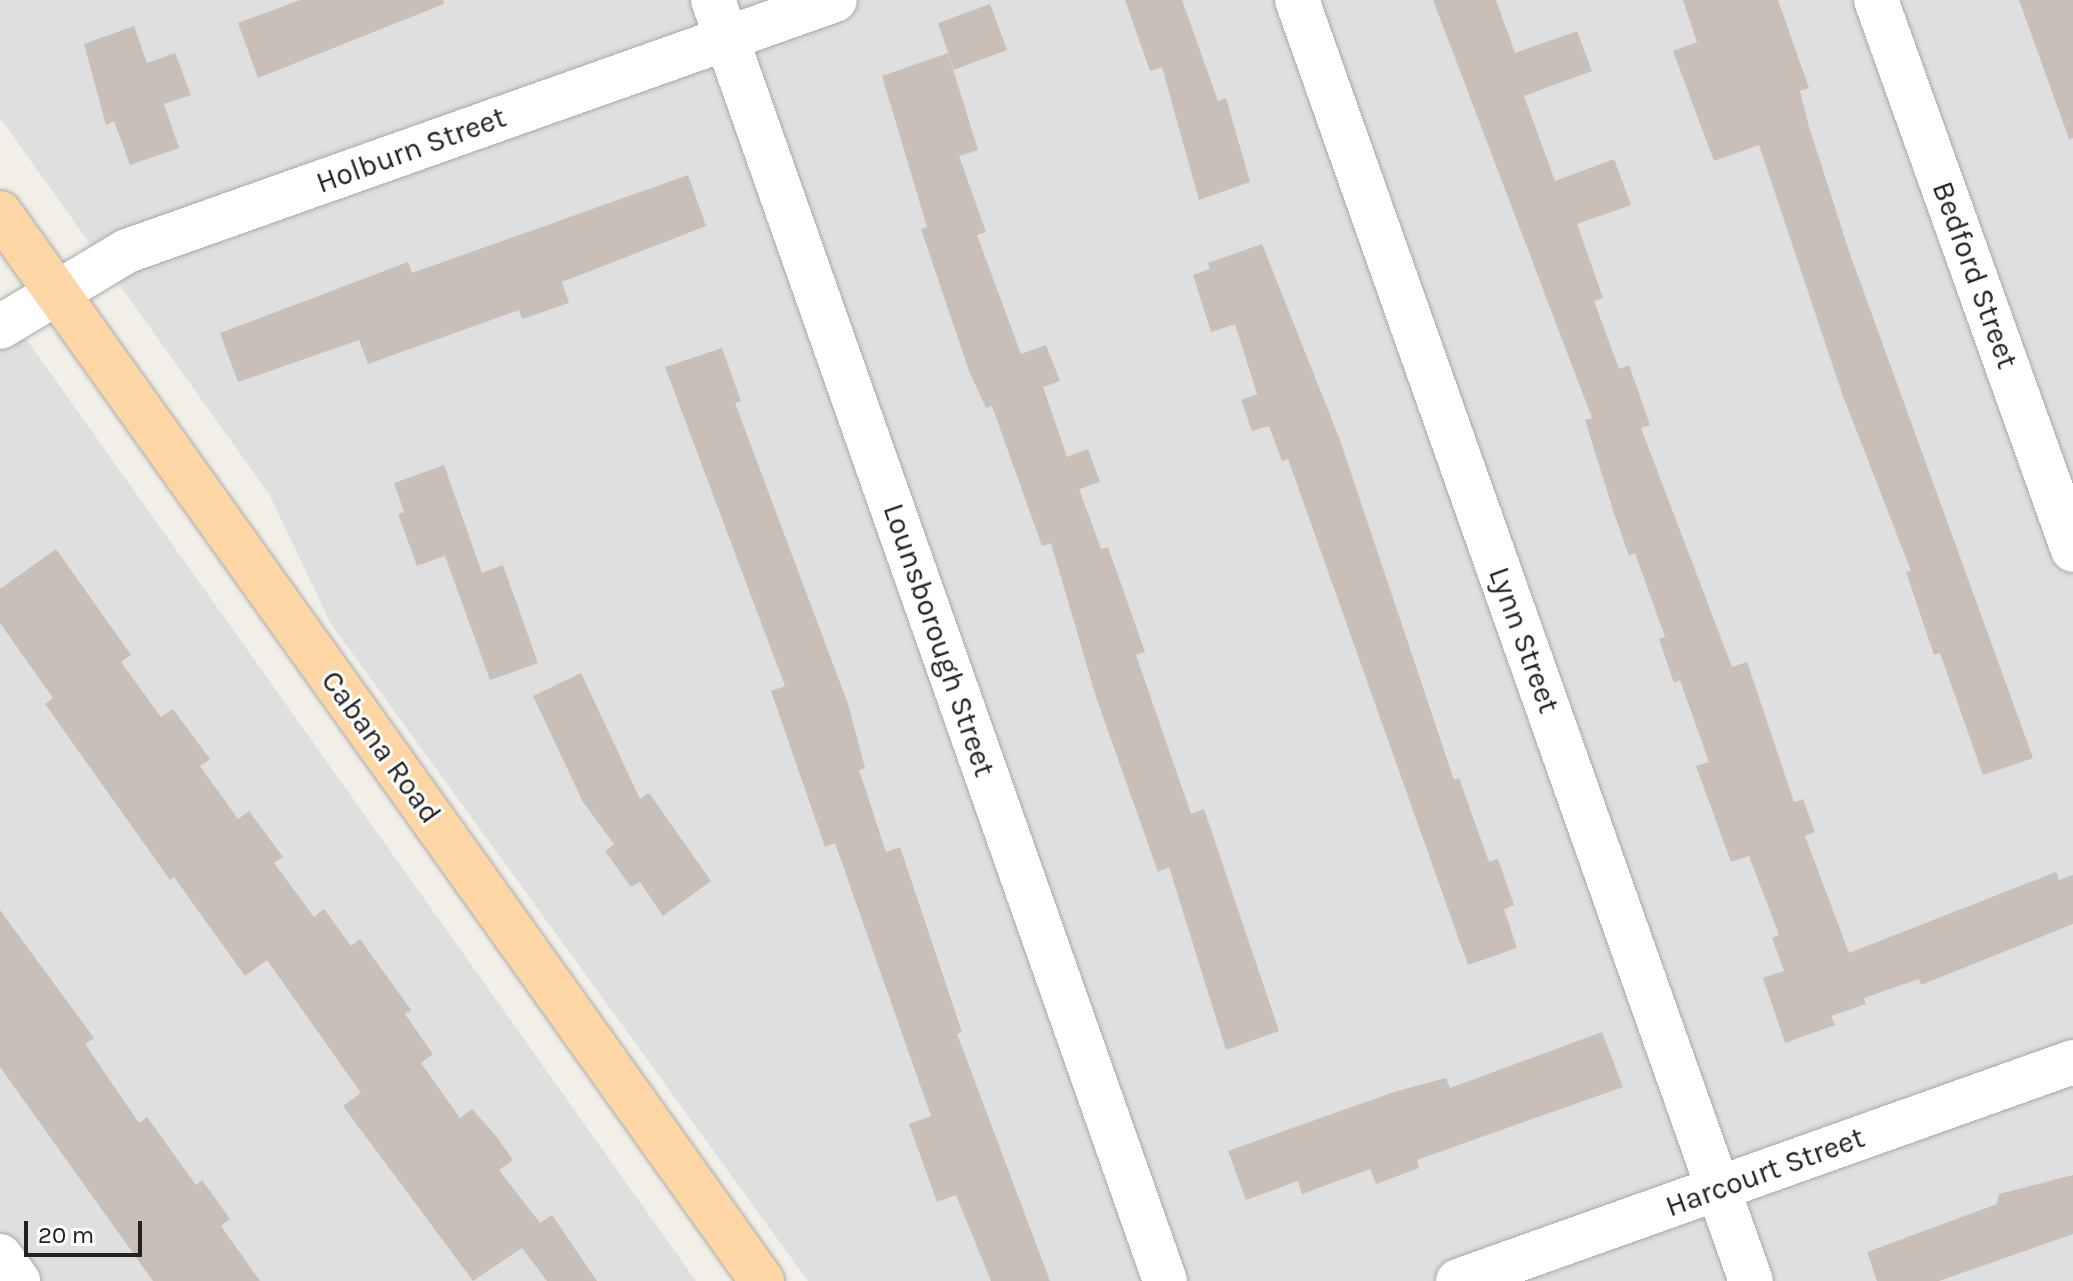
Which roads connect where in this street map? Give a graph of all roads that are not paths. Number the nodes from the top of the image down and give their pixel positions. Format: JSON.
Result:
{"nodes":[{"id":1,"x":835,"y":0,"type":"edge"},
{"id":2,"x":1297,"y":0,"type":"edge"},
{"id":3,"x":1876,"y":0,"type":"edge"},
{"id":4,"x":720,"y":19,"type":"edge"},
{"id":5,"x":0,"y":213,"type":"edge"},
{"id":6,"x":54,"y":289,"type":"junction"},
{"id":7,"x":0,"y":327,"type":"edge"},
{"id":8,"x":2073,"y":550,"type":"edge"},
{"id":9,"x":2073,"y":1062,"type":"edge"},
{"id":10,"x":1718,"y":1188,"type":"junction"},
{"id":11,"x":0,"y":1256,"type":"edge"},
{"id":12,"x":18,"y":1281,"type":"edge"},
{"id":13,"x":762,"y":1281,"type":"edge"},
{"id":14,"x":1165,"y":1281,"type":"edge"},
{"id":15,"x":1458,"y":1281,"type":"edge"},
{"id":16,"x":1751,"y":1281,"type":"edge"}],
"edges":[{"from":1,"to":4,"type":"street","name":"Holburn Street"},
{"from":2,"to":10,"type":"street","name":"Lynn Street"},
{"from":3,"to":8,"type":"street","name":"Bedford Street"},
{"from":4,"to":6,"type":"street","name":"Holburn Street"},
{"from":4,"to":14,"type":"street","name":"Lounsborough Street"},
{"from":5,"to":6,"type":"main road","name":"Cabana Road"},
{"from":6,"to":7,"type":"street","name":"Holburn Street"},
{"from":6,"to":13,"type":"main road","name":"Cabana Road"},
{"from":9,"to":10,"type":"street","name":"Harcourt Street"},
{"from":10,"to":15,"type":"street","name":"Harcourt Street"},
{"from":10,"to":16,"type":"street","name":"Lynn Street"},
{"from":11,"to":12,"type":"street"}]}
